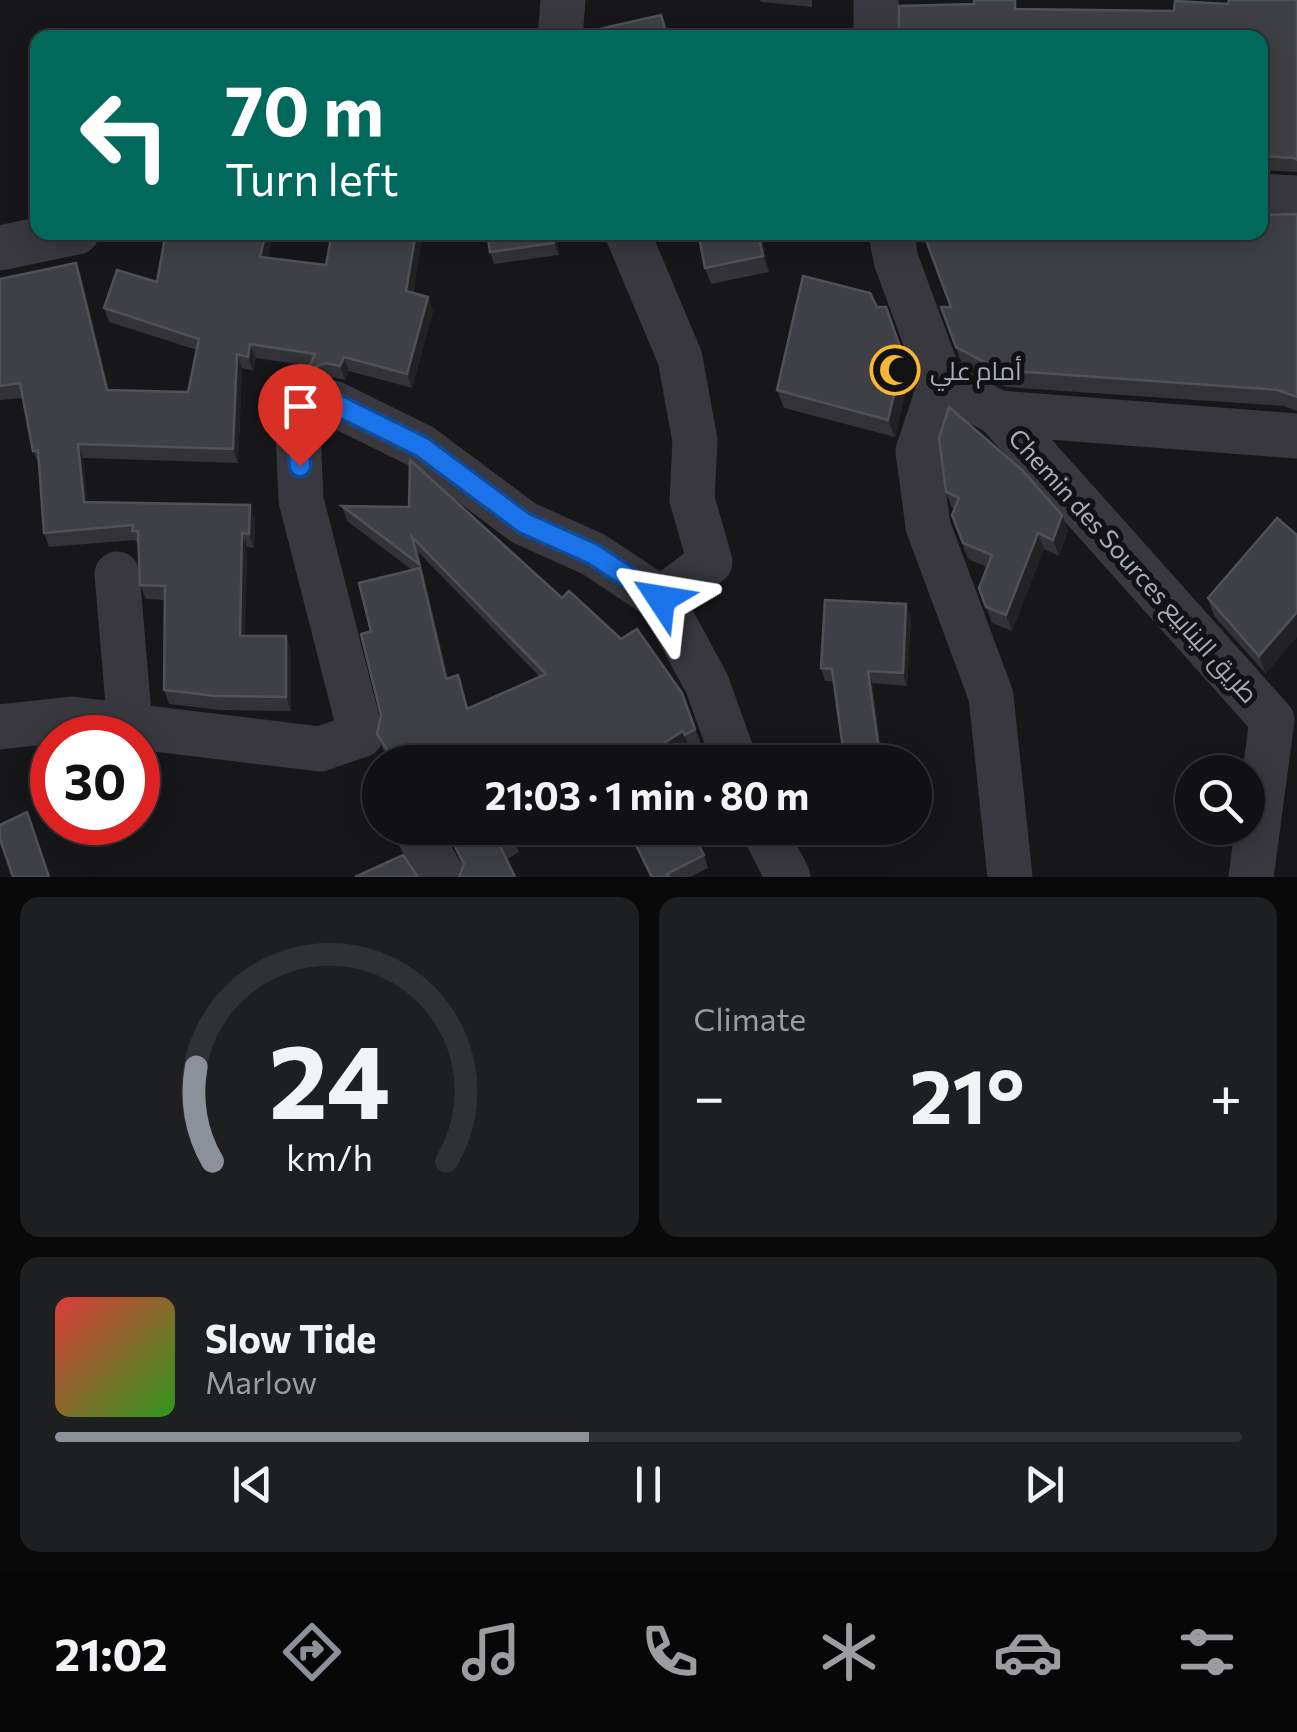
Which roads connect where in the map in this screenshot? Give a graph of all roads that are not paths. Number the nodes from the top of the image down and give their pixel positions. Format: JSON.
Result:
{"nodes":[{"id":1,"x":564,"y":0,"type":"edge"},
{"id":2,"x":876,"y":0,"type":"edge"},
{"id":3,"x":561,"y":30,"type":"edge"},
{"id":4,"x":876,"y":30,"type":"edge"},
{"id":5,"x":1268,"y":196,"type":"edge"},
{"id":6,"x":1297,"y":198,"type":"edge"},
{"id":7,"x":38,"y":240,"type":"edge"},
{"id":8,"x":629,"y":240,"type":"edge"},
{"id":9,"x":892,"y":240,"type":"edge"},
{"id":10,"x":0,"y":248,"type":"edge"},
{"id":11,"x":942,"y":382,"type":"junction"},
{"id":12,"x":998,"y":414,"type":"junction"},
{"id":13,"x":1297,"y":436,"type":"edge"},
{"id":14,"x":117,"y":574,"type":"dead end"},
{"id":15,"x":661,"y":599,"type":"junction"},
{"id":16,"x":129,"y":715,"type":"edge"},
{"id":17,"x":30,"y":724,"type":"edge"},
{"id":18,"x":0,"y":727,"type":"edge"},
{"id":19,"x":160,"y":730,"type":"edge"},
{"id":20,"x":369,"y":745,"type":"edge"},
{"id":21,"x":729,"y":745,"type":"edge"},
{"id":22,"x":362,"y":751,"type":"edge"},
{"id":23,"x":425,"y":845,"type":"edge"},
{"id":24,"x":772,"y":845,"type":"edge"},
{"id":25,"x":443,"y":877,"type":"edge"},
{"id":26,"x":788,"y":877,"type":"edge"},
{"id":27,"x":1010,"y":877,"type":"edge"},
{"id":28,"x":1251,"y":877,"type":"edge"}],
"edges":[{"from":1,"to":3,"type":"street"},
{"from":2,"to":4,"type":"street"},
{"from":5,"to":6,"type":"street"},
{"from":7,"to":10,"type":"street"},
{"from":8,"to":15,"type":"street"},
{"from":9,"to":11,"type":"street"},
{"from":11,"to":12,"type":"street","name":"Chemin des Sources طريق الينابيع"},
{"from":11,"to":27,"type":"street"},
{"from":12,"to":13,"type":"street"},
{"from":12,"to":28,"type":"street","name":"Chemin des Sources طريق الينابيع"},
{"from":14,"to":16,"type":"street"},
{"from":15,"to":20,"type":"street"},
{"from":15,"to":21,"type":"street"},
{"from":17,"to":18,"type":"street"},
{"from":19,"to":22,"type":"street"},
{"from":23,"to":25,"type":"street"},
{"from":24,"to":26,"type":"street"}]}
